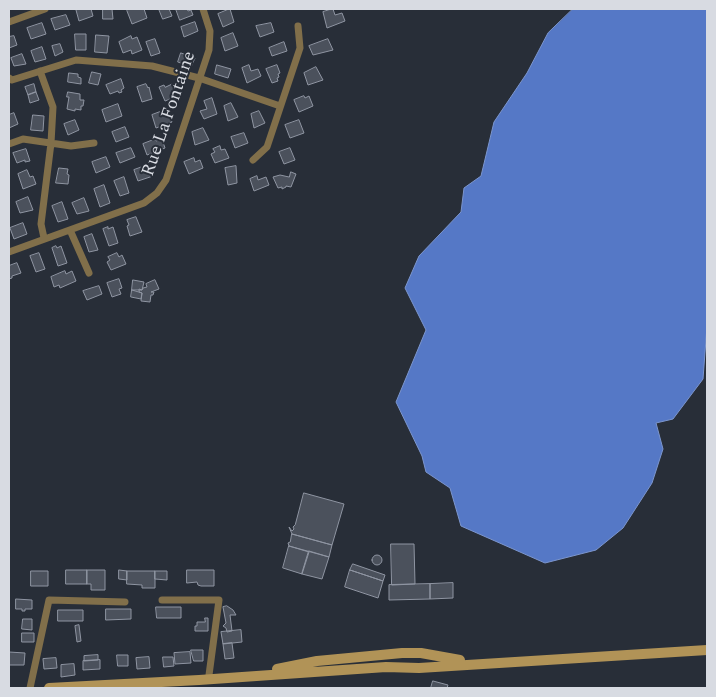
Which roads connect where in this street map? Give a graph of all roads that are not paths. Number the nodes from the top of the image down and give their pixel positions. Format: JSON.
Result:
{"nodes":[{"id":1,"x":46,"y":9,"type":"edge"},
{"id":2,"x":203,"y":9,"type":"edge"},
{"id":3,"x":9,"y":22,"type":"edge"},
{"id":4,"x":298,"y":26,"type":"dead end"},
{"id":5,"x":40,"y":72,"type":"junction"},
{"id":6,"x":9,"y":78,"type":"edge"},
{"id":7,"x":200,"y":78,"type":"junction"},
{"id":8,"x":280,"y":106,"type":"junction"},
{"id":9,"x":51,"y":143,"type":"junction"},
{"id":10,"x":94,"y":143,"type":"dead end"},
{"id":11,"x":9,"y":144,"type":"edge"},
{"id":12,"x":254,"y":160,"type":"dead end"},
{"id":13,"x":70,"y":230,"type":"junction"},
{"id":14,"x":44,"y":238,"type":"junction"},
{"id":15,"x":9,"y":252,"type":"edge"},
{"id":16,"x":89,"y":273,"type":"dead end"},
{"id":17,"x":162,"y":600,"type":"dead end"},
{"id":18,"x":125,"y":602,"type":"dead end"},
{"id":19,"x":707,"y":650,"type":"edge"},
{"id":20,"x":379,"y":655,"type":"junction"},
{"id":21,"x":356,"y":657,"type":"junction"},
{"id":22,"x":481,"y":663,"type":"junction"},
{"id":23,"x":380,"y":667,"type":"junction"},
{"id":24,"x":308,"y":668,"type":"junction"},
{"id":25,"x":358,"y":669,"type":"junction"},
{"id":26,"x":211,"y":679,"type":"junction"},
{"id":27,"x":130,"y":686,"type":"edge"},
{"id":28,"x":30,"y":688,"type":"edge"},
{"id":29,"x":49,"y":688,"type":"edge"}],
"edges":[{"from":1,"to":3,"type":"street"},
{"from":2,"to":7,"type":"street","name":"Rue La Fontaine"},
{"from":4,"to":8,"type":"street"},
{"from":5,"to":6,"type":"street"},
{"from":5,"to":7,"type":"street"},
{"from":5,"to":9,"type":"street"},
{"from":7,"to":8,"type":"street"},
{"from":7,"to":13,"type":"street","name":"Rue La Fontaine"},
{"from":8,"to":12,"type":"street"},
{"from":9,"to":10,"type":"street"},
{"from":9,"to":11,"type":"street"},
{"from":9,"to":14,"type":"street"},
{"from":13,"to":14,"type":"street","name":"Rue La Fontaine"},
{"from":13,"to":16,"type":"street"},
{"from":14,"to":15,"type":"street","name":"Rue La Fontaine"},
{"from":17,"to":26,"type":"street"},
{"from":18,"to":28,"type":"street"},
{"from":19,"to":22,"type":"main road"},
{"from":20,"to":21,"type":"main road"},
{"from":20,"to":22,"type":"main road"},
{"from":20,"to":23,"type":"main road"},
{"from":21,"to":24,"type":"main road"},
{"from":21,"to":25,"type":"main road"},
{"from":22,"to":23,"type":"main road"},
{"from":23,"to":25,"type":"main road"},
{"from":24,"to":25,"type":"main road"},
{"from":24,"to":26,"type":"main road"},
{"from":26,"to":27,"type":"main road"},
{"from":27,"to":29,"type":"main road"}]}
